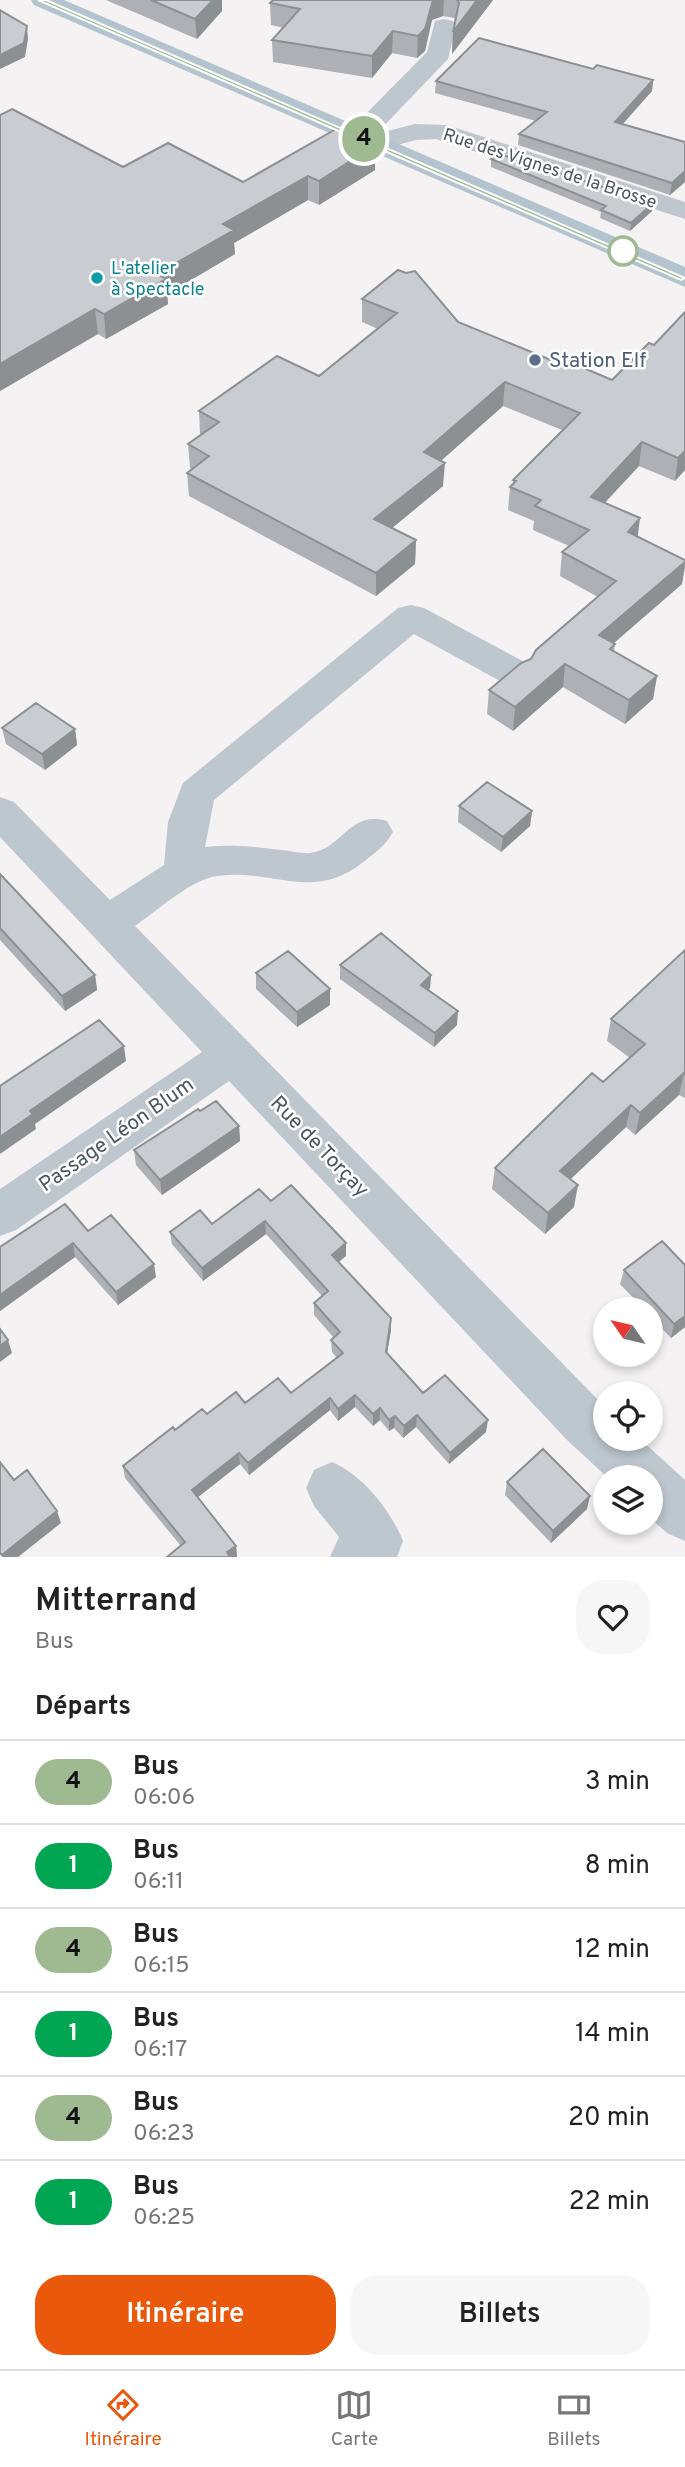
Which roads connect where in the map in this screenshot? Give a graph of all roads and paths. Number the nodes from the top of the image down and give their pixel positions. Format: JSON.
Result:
{"nodes":[{"id":1,"x":43,"y":0,"type":"edge"},
{"id":2,"x":444,"y":26,"type":"dead end"},
{"id":3,"x":367,"y":140,"type":"junction"},
{"id":4,"x":685,"y":211,"type":"edge"},
{"id":5,"x":685,"y":278,"type":"edge"},
{"id":6,"x":513,"y":672,"type":"edge"},
{"id":7,"x":0,"y":812,"type":"edge"},
{"id":8,"x":373,"y":832,"type":"dead end"},
{"id":9,"x":183,"y":873,"type":"junction"},
{"id":10,"x":107,"y":923,"type":"junction"},
{"id":11,"x":233,"y":1054,"type":"junction"},
{"id":12,"x":0,"y":1215,"type":"edge"},
{"id":13,"x":630,"y":1465,"type":"edge"},
{"id":14,"x":332,"y":1488,"type":"dead end"},
{"id":15,"x":663,"y":1495,"type":"edge"},
{"id":16,"x":685,"y":1516,"type":"edge"},
{"id":17,"x":356,"y":1557,"type":"edge"}],
"edges":[{"from":1,"to":3,"type":"main road"},
{"from":2,"to":3,"type":"street"},
{"from":3,"to":4,"type":"street","name":"Rue des Vignes de la Brosse"},
{"from":3,"to":5,"type":"main road"},
{"from":6,"to":9,"type":"street"},
{"from":7,"to":10,"type":"street","name":"Rue de Torçay"},
{"from":8,"to":9,"type":"street"},
{"from":9,"to":10,"type":"street"},
{"from":10,"to":11,"type":"street","name":"Rue de Torçay"},
{"from":11,"to":12,"type":"street","name":"Passage Léon Blum"},
{"from":11,"to":13,"type":"street","name":"Rue de Torçay"},
{"from":14,"to":17,"type":"street"},
{"from":15,"to":16,"type":"street"}]}
